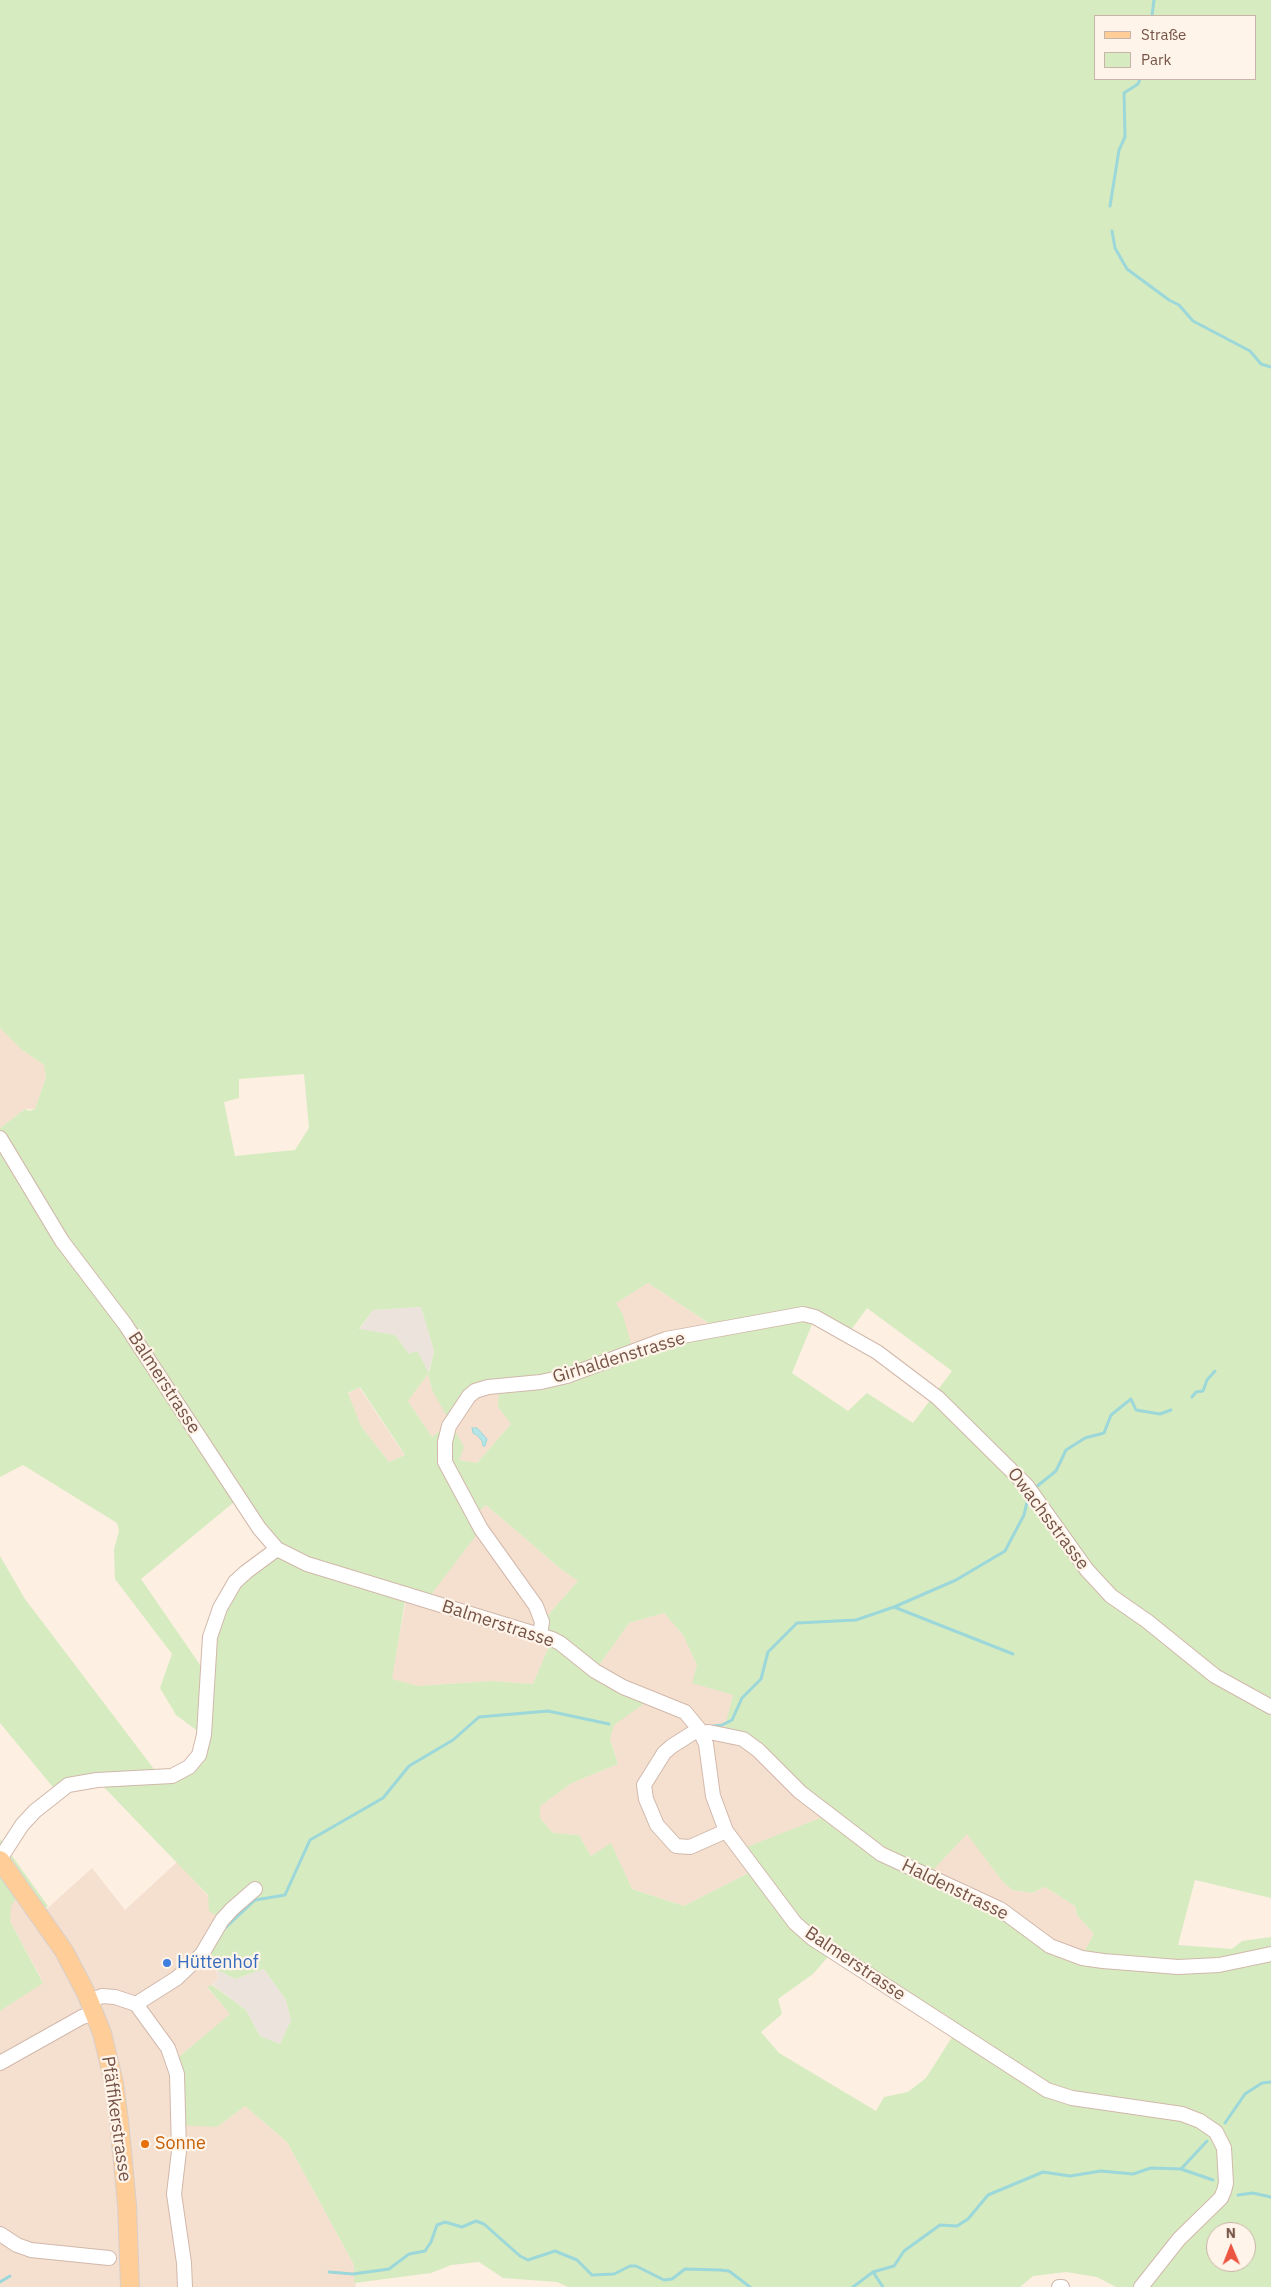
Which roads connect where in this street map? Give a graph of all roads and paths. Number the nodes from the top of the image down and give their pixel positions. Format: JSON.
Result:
{"nodes":[{"id":1,"x":0,"y":1138,"type":"edge"},
{"id":2,"x":804,"y":1314,"type":"joint"},
{"id":3,"x":277,"y":1549,"type":"junction"},
{"id":4,"x":540,"y":1635,"type":"junction"},
{"id":5,"x":1271,"y":1706,"type":"edge"},
{"id":6,"x":700,"y":1731,"type":"junction"},
{"id":7,"x":726,"y":1831,"type":"junction"},
{"id":8,"x":0,"y":1859,"type":"edge"},
{"id":9,"x":255,"y":1889,"type":"dead end"},
{"id":10,"x":1271,"y":1954,"type":"edge"},
{"id":11,"x":136,"y":2004,"type":"junction"},
{"id":12,"x":92,"y":2007,"type":"junction"},
{"id":13,"x":0,"y":2063,"type":"edge"},
{"id":14,"x":0,"y":2234,"type":"edge"},
{"id":15,"x":109,"y":2258,"type":"dead end"},
{"id":16,"x":130,"y":2287,"type":"edge"},
{"id":17,"x":185,"y":2287,"type":"edge"},
{"id":18,"x":1141,"y":2287,"type":"edge"}],
"edges":[{"from":1,"to":3,"type":"street","name":"Balmerstrasse"},
{"from":2,"to":4,"type":"street","name":"Girhaldenstrasse"},
{"from":2,"to":5,"type":"street","name":"Owachsstrasse"},
{"from":3,"to":4,"type":"street","name":"Balmerstrasse"},
{"from":3,"to":8,"type":"street"},
{"from":4,"to":6,"type":"street","name":"Balmerstrasse"},
{"from":6,"to":7,"type":"street","name":"Balmerstrasse"},
{"from":6,"to":7,"type":"street"},
{"from":6,"to":10,"type":"street","name":"Haldenstrasse"},
{"from":7,"to":18,"type":"street","name":"Balmerstrasse"},
{"from":8,"to":12,"type":"main road","name":"Pfäffikerstrasse"},
{"from":9,"to":11,"type":"street"},
{"from":11,"to":12,"type":"street"},
{"from":11,"to":17,"type":"street"},
{"from":12,"to":13,"type":"street"},
{"from":12,"to":16,"type":"main road","name":"Pfäffikerstrasse"},
{"from":14,"to":15,"type":"street"}]}
